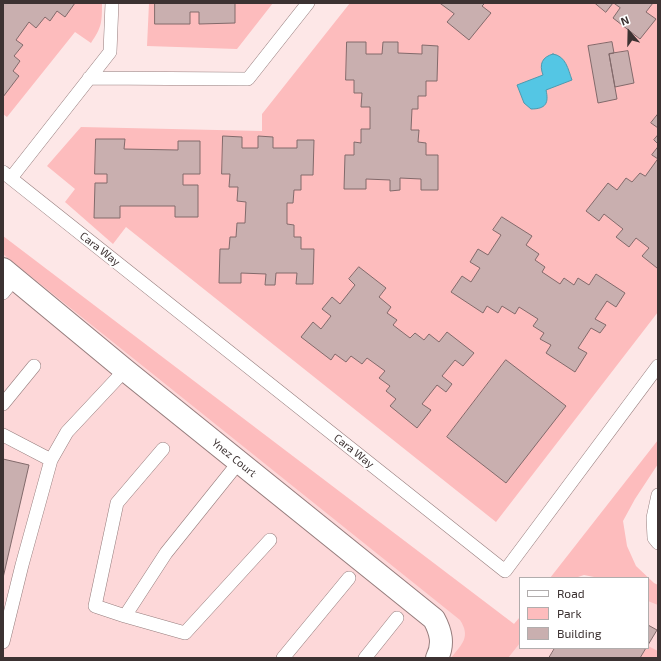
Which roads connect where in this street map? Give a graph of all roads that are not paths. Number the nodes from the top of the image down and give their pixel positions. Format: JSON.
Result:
{"nodes":[{"id":1,"x":112,"y":3,"type":"edge"},
{"id":2,"x":308,"y":3,"type":"edge"},
{"id":3,"x":89,"y":78,"type":"junction"},
{"id":4,"x":7,"y":175,"type":"edge"},
{"id":5,"x":7,"y":280,"type":"edge"},
{"id":6,"x":34,"y":366,"type":"dead end"},
{"id":7,"x":658,"y":366,"type":"edge"},
{"id":8,"x":125,"y":370,"type":"junction"},
{"id":9,"x":3,"y":404,"type":"edge"},
{"id":10,"x":3,"y":435,"type":"edge"},
{"id":11,"x":163,"y":449,"type":"dead end"},
{"id":12,"x":51,"y":460,"type":"junction"},
{"id":13,"x":239,"y":462,"type":"junction"},
{"id":14,"x":658,"y":495,"type":"edge"},
{"id":15,"x":270,"y":540,"type":"dead end"},
{"id":16,"x":656,"y":541,"type":"edge"},
{"id":17,"x":349,"y":578,"type":"dead end"},
{"id":18,"x":125,"y":616,"type":"junction"},
{"id":19,"x":397,"y":618,"type":"dead end"},
{"id":20,"x":3,"y":642,"type":"edge"},
{"id":21,"x":283,"y":658,"type":"edge"},
{"id":22,"x":365,"y":658,"type":"edge"},
{"id":23,"x":437,"y":658,"type":"edge"}],
"edges":[{"from":1,"to":3,"type":"lane"},
{"from":2,"to":3,"type":"lane"},
{"from":3,"to":4,"type":"lane"},
{"from":4,"to":7,"type":"lane","name":"Cara Way"},
{"from":5,"to":8,"type":"street","name":"Ynez Court"},
{"from":6,"to":9,"type":"lane"},
{"from":8,"to":12,"type":"lane"},
{"from":8,"to":13,"type":"street","name":"Ynez Court"},
{"from":10,"to":12,"type":"lane"},
{"from":11,"to":18,"type":"lane"},
{"from":12,"to":20,"type":"lane"},
{"from":13,"to":18,"type":"lane"},
{"from":13,"to":23,"type":"street","name":"Ynez Court"},
{"from":14,"to":16,"type":"lane"},
{"from":15,"to":18,"type":"lane"},
{"from":17,"to":21,"type":"lane"},
{"from":19,"to":22,"type":"lane"}]}
